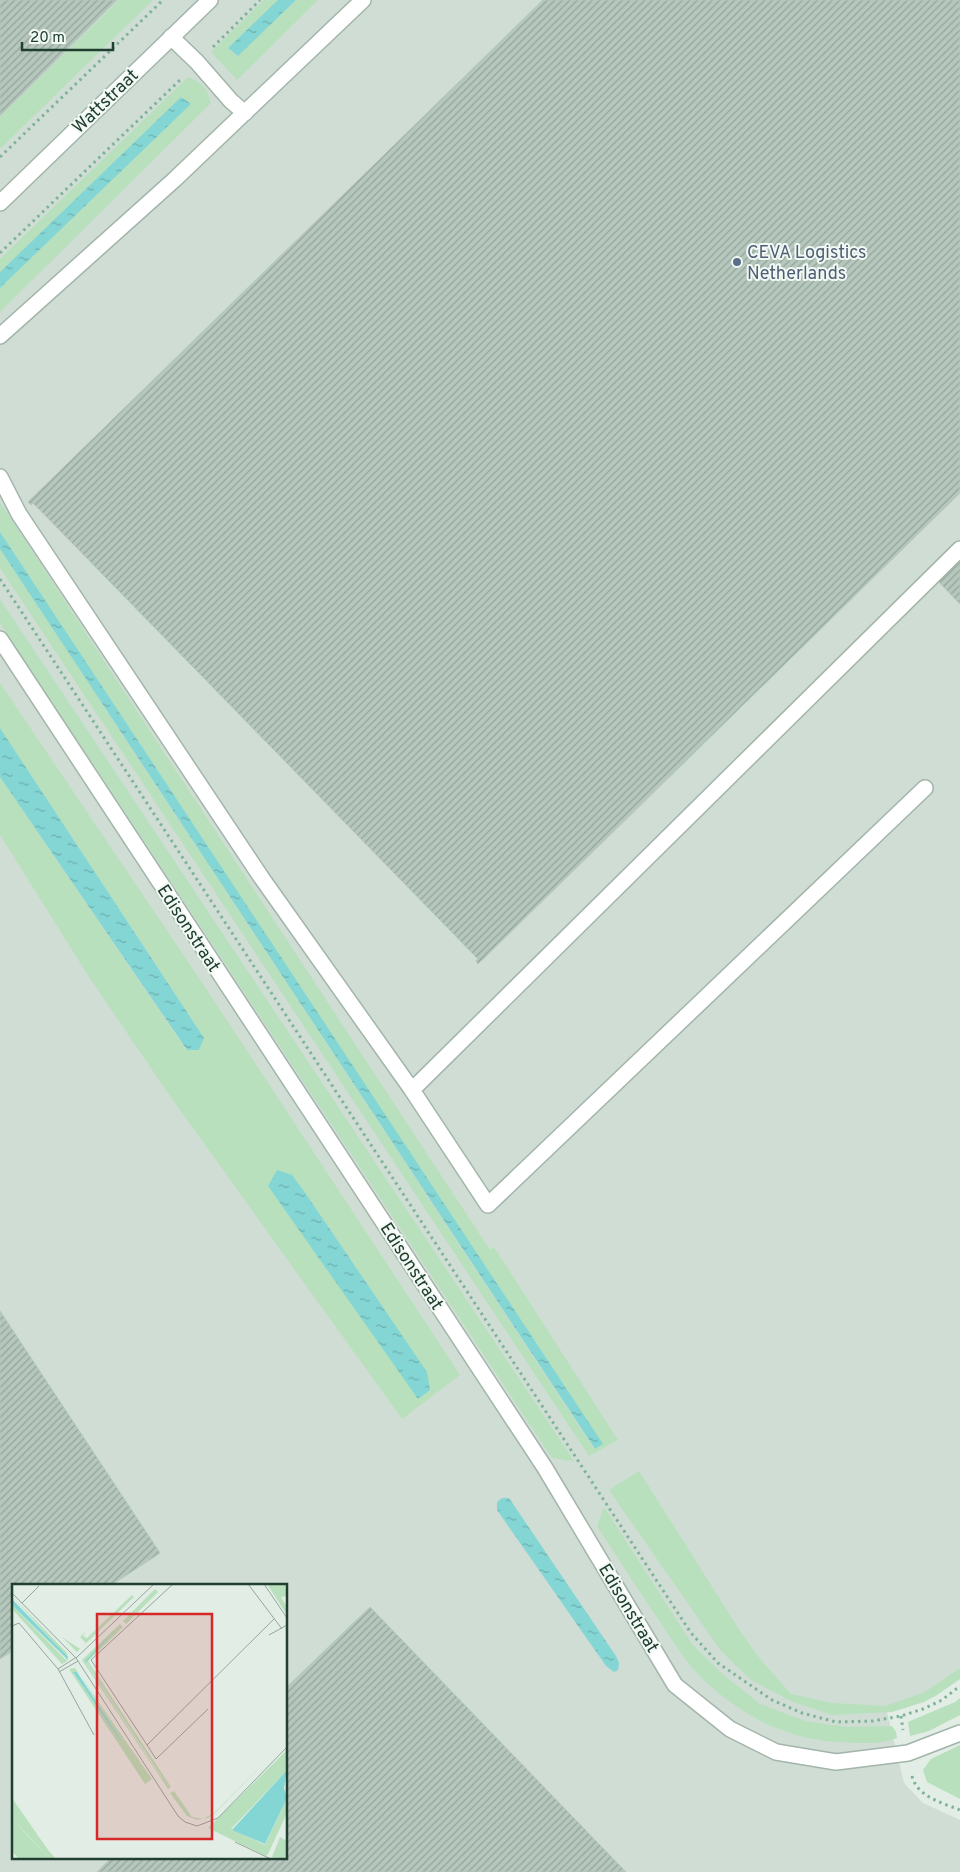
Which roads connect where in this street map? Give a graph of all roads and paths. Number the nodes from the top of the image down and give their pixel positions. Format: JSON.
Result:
{"nodes":[{"id":1,"x":163,"y":0,"type":"edge"},
{"id":2,"x":210,"y":0,"type":"edge"},
{"id":3,"x":260,"y":0,"type":"edge"},
{"id":4,"x":363,"y":0,"type":"edge"},
{"id":5,"x":171,"y":37,"type":"junction"},
{"id":6,"x":197,"y":62,"type":"junction"},
{"id":7,"x":245,"y":112,"type":"junction"},
{"id":8,"x":0,"y":157,"type":"edge"},
{"id":9,"x":0,"y":203,"type":"edge"},
{"id":10,"x":0,"y":253,"type":"edge"},
{"id":11,"x":0,"y":336,"type":"edge"},
{"id":12,"x":0,"y":477,"type":"edge"},
{"id":13,"x":960,"y":549,"type":"edge"},
{"id":14,"x":0,"y":579,"type":"edge"},
{"id":15,"x":0,"y":639,"type":"edge"},
{"id":16,"x":925,"y":788,"type":"dead end"},
{"id":17,"x":412,"y":1090,"type":"junction"},
{"id":18,"x":960,"y":1686,"type":"edge"},
{"id":19,"x":960,"y":1733,"type":"edge"}],
"edges":[{"from":1,"to":8,"type":"path","name":"Wattstraat"},
{"from":2,"to":5,"type":"street","name":"Wattstraat"},
{"from":3,"to":6,"type":"path"},
{"from":4,"to":7,"type":"street"},
{"from":5,"to":6,"type":"street"},
{"from":5,"to":9,"type":"street","name":"Wattstraat"},
{"from":6,"to":7,"type":"street"},
{"from":6,"to":10,"type":"path"},
{"from":7,"to":11,"type":"street"},
{"from":12,"to":17,"type":"street"},
{"from":13,"to":17,"type":"street"},
{"from":14,"to":18,"type":"path","name":"Edisonstraat"},
{"from":15,"to":19,"type":"street","name":"Edisonstraat"},
{"from":16,"to":17,"type":"street"}]}
